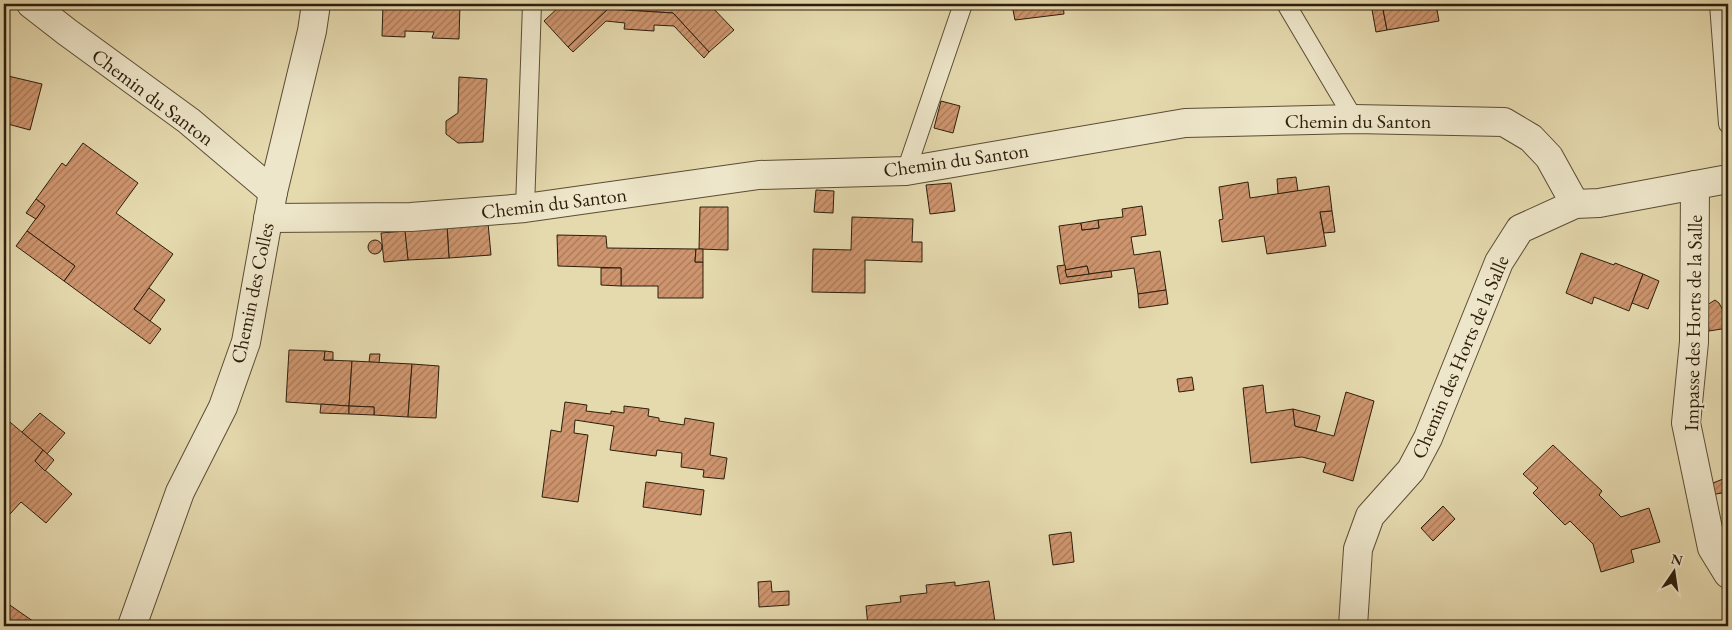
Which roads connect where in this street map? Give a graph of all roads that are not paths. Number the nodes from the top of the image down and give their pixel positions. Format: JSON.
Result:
{"nodes":[{"id":1,"x":31,"y":4,"type":"edge"},
{"id":2,"x":316,"y":4,"type":"edge"},
{"id":3,"x":532,"y":4,"type":"edge"},
{"id":4,"x":963,"y":4,"type":"edge"},
{"id":5,"x":1286,"y":4,"type":"edge"},
{"id":6,"x":1719,"y":4,"type":"edge"},
{"id":7,"x":1354,"y":119,"type":"junction"},
{"id":8,"x":1728,"y":124,"type":"edge"},
{"id":9,"x":906,"y":171,"type":"junction"},
{"id":10,"x":1728,"y":179,"type":"edge"},
{"id":11,"x":1695,"y":185,"type":"junction"},
{"id":12,"x":1575,"y":204,"type":"junction"},
{"id":13,"x":271,"y":205,"type":"junction"},
{"id":14,"x":525,"y":208,"type":"junction"},
{"id":15,"x":1728,"y":574,"type":"edge"},
{"id":16,"x":132,"y":626,"type":"edge"},
{"id":17,"x":1354,"y":626,"type":"edge"}],
"edges":[{"from":1,"to":13,"type":"street","name":"Chemin du Santon"},
{"from":2,"to":13,"type":"street","name":"Chemin des Colles"},
{"from":3,"to":14,"type":"lane"},
{"from":4,"to":9,"type":"lane"},
{"from":5,"to":7,"type":"lane"},
{"from":6,"to":8,"type":"lane"},
{"from":7,"to":9,"type":"street","name":"Chemin du Santon"},
{"from":7,"to":12,"type":"street","name":"Chemin du Santon"},
{"from":9,"to":14,"type":"street","name":"Chemin du Santon"},
{"from":10,"to":11,"type":"street","name":"Chemin des Horts de la Salle"},
{"from":11,"to":12,"type":"street","name":"Chemin des Horts de la Salle"},
{"from":11,"to":15,"type":"street","name":"Impasse des Horts de la Salle"},
{"from":12,"to":17,"type":"street","name":"Chemin des Horts de la Salle"},
{"from":13,"to":14,"type":"street","name":"Chemin du Santon"},
{"from":13,"to":16,"type":"street","name":"Chemin des Colles"}]}
